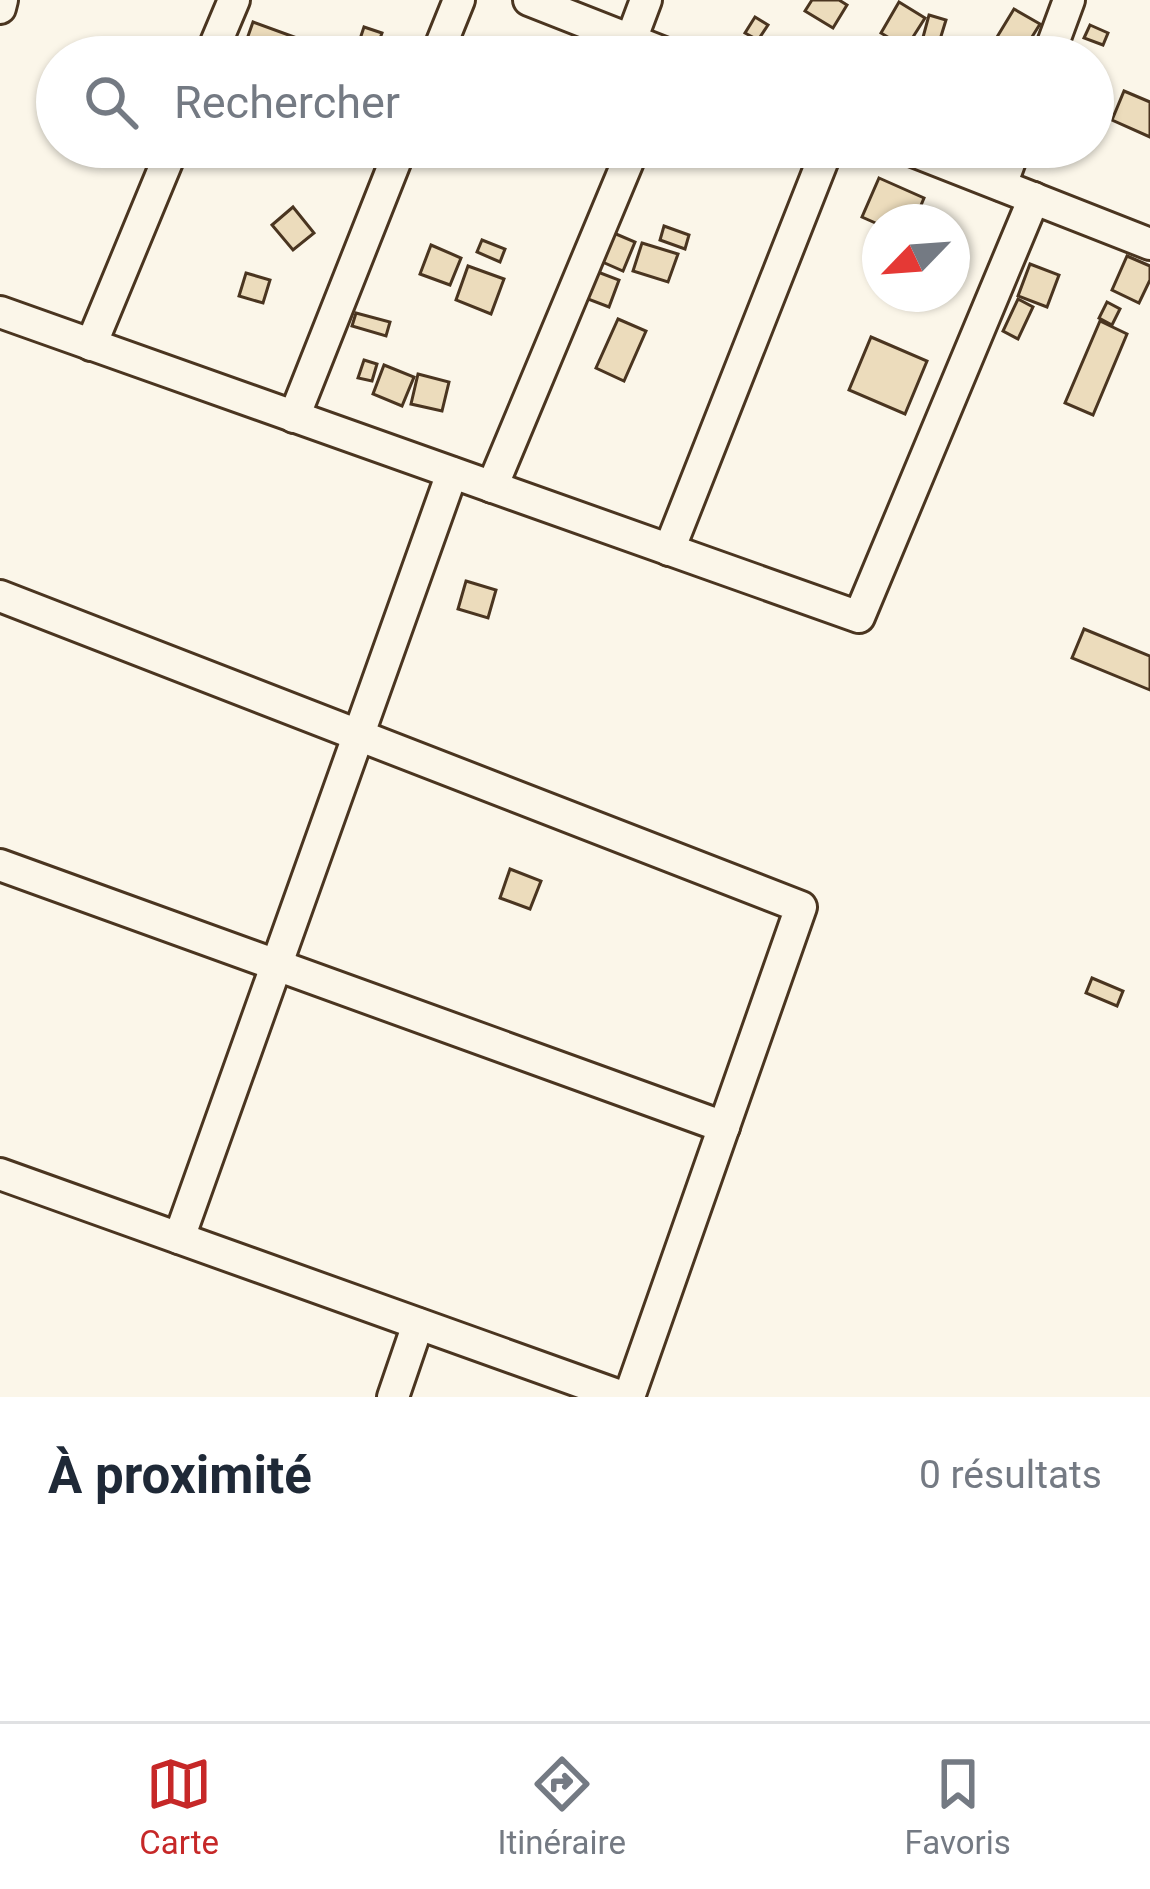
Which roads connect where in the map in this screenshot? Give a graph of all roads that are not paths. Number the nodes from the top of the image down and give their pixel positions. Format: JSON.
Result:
{"nodes":[{"id":1,"x":234,"y":0,"type":"edge"},
{"id":2,"x":459,"y":0,"type":"edge"},
{"id":3,"x":529,"y":0,"type":"edge"},
{"id":4,"x":646,"y":0,"type":"edge"},
{"id":5,"x":1069,"y":0,"type":"edge"},
{"id":6,"x":219,"y":36,"type":"edge"},
{"id":7,"x":444,"y":36,"type":"edge"},
{"id":8,"x":621,"y":36,"type":"edge"},
{"id":9,"x":632,"y":36,"type":"edge"},
{"id":10,"x":1056,"y":36,"type":"edge"},
{"id":11,"x":164,"y":168,"type":"edge"},
{"id":12,"x":393,"y":168,"type":"edge"},
{"id":13,"x":625,"y":168,"type":"edge"},
{"id":14,"x":820,"y":168,"type":"edge"},
{"id":15,"x":957,"y":168,"type":"edge"},
{"id":16,"x":1007,"y":168,"type":"edge"},
{"id":17,"x":1000,"y":185,"type":"junction"},
{"id":18,"x":1034,"y":198,"type":"junction"},
{"id":19,"x":1150,"y":244,"type":"edge"},
{"id":20,"x":0,"y":312,"type":"edge"},
{"id":21,"x":91,"y":344,"type":"junction"},
{"id":22,"x":294,"y":417,"type":"junction"},
{"id":23,"x":452,"y":473,"type":"junction"},
{"id":24,"x":492,"y":487,"type":"junction"},
{"id":25,"x":669,"y":550,"type":"junction"},
{"id":26,"x":0,"y":596,"type":"edge"},
{"id":27,"x":358,"y":735,"type":"junction"},
{"id":28,"x":0,"y":866,"type":"edge"},
{"id":29,"x":276,"y":965,"type":"junction"},
{"id":30,"x":724,"y":1126,"type":"junction"},
{"id":31,"x":0,"y":1174,"type":"edge"},
{"id":32,"x":179,"y":1238,"type":"junction"},
{"id":33,"x":418,"y":1324,"type":"junction"},
{"id":34,"x":393,"y":1397,"type":"edge"},
{"id":35,"x":626,"y":1397,"type":"edge"}],
"edges":[{"from":1,"to":6,"type":"street"},
{"from":2,"to":7,"type":"street"},
{"from":3,"to":8,"type":"street"},
{"from":4,"to":9,"type":"street"},
{"from":5,"to":10,"type":"street"},
{"from":11,"to":21,"type":"street"},
{"from":12,"to":22,"type":"street"},
{"from":13,"to":24,"type":"street"},
{"from":14,"to":25,"type":"street"},
{"from":15,"to":17,"type":"street"},
{"from":16,"to":17,"type":"street"},
{"from":17,"to":18,"type":"street"},
{"from":18,"to":19,"type":"street"},
{"from":18,"to":25,"type":"street"},
{"from":20,"to":21,"type":"street"},
{"from":21,"to":22,"type":"street"},
{"from":22,"to":23,"type":"street"},
{"from":23,"to":24,"type":"street"},
{"from":23,"to":27,"type":"street"},
{"from":24,"to":25,"type":"street"},
{"from":26,"to":27,"type":"street"},
{"from":27,"to":29,"type":"street"},
{"from":27,"to":30,"type":"street"},
{"from":28,"to":29,"type":"street"},
{"from":29,"to":30,"type":"street"},
{"from":29,"to":32,"type":"street"},
{"from":30,"to":35,"type":"street"},
{"from":31,"to":32,"type":"street"},
{"from":32,"to":33,"type":"street"},
{"from":33,"to":34,"type":"street"},
{"from":33,"to":35,"type":"street"}]}
